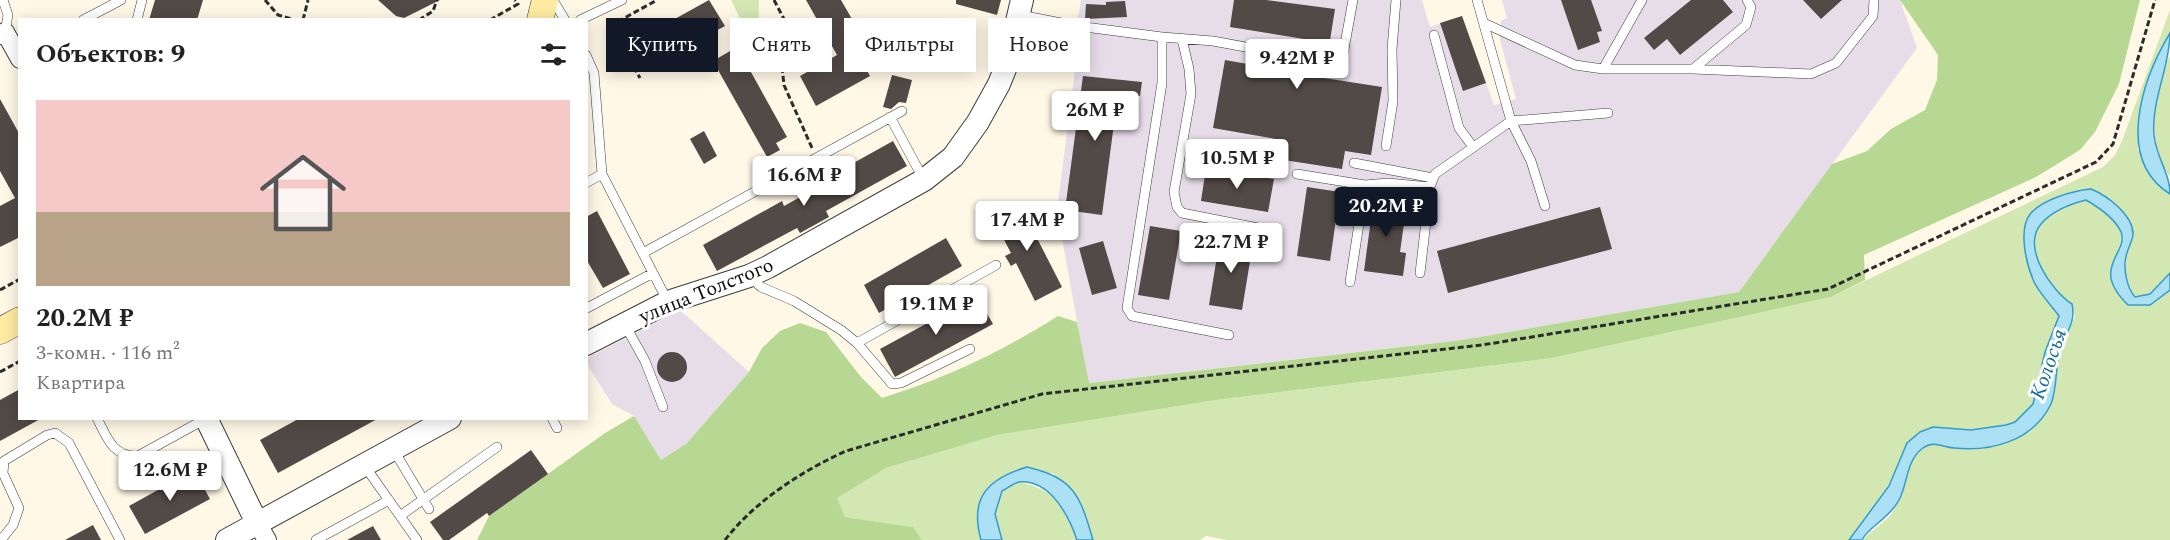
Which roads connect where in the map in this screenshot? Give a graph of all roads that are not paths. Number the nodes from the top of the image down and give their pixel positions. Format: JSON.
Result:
{"nodes":[{"id":1,"x":3,"y":0,"type":"edge"},
{"id":2,"x":121,"y":0,"type":"edge"},
{"id":3,"x":142,"y":0,"type":"edge"},
{"id":4,"x":622,"y":0,"type":"edge"},
{"id":5,"x":1353,"y":0,"type":"edge"},
{"id":6,"x":1396,"y":0,"type":"edge"},
{"id":7,"x":1477,"y":0,"type":"edge"},
{"id":8,"x":1642,"y":0,"type":"edge"},
{"id":9,"x":1747,"y":0,"type":"edge"},
{"id":10,"x":1874,"y":0,"type":"edge"},
{"id":11,"x":1020,"y":7,"type":"edge"},
{"id":12,"x":87,"y":18,"type":"edge"},
{"id":13,"x":138,"y":18,"type":"edge"},
{"id":14,"x":585,"y":18,"type":"edge"},
{"id":15,"x":1484,"y":23,"type":"junction"},
{"id":16,"x":2,"y":33,"type":"edge"},
{"id":17,"x":1434,"y":35,"type":"dead end"},
{"id":18,"x":1162,"y":37,"type":"junction"},
{"id":19,"x":1182,"y":39,"type":"junction"},
{"id":20,"x":18,"y":54,"type":"edge"},
{"id":21,"x":1283,"y":54,"type":"dead end"},
{"id":22,"x":588,"y":60,"type":"edge"},
{"id":23,"x":1603,"y":69,"type":"junction"},
{"id":24,"x":1693,"y":69,"type":"junction"},
{"id":25,"x":1340,"y":71,"type":"dead end"},
{"id":26,"x":902,"y":111,"type":"dead end"},
{"id":27,"x":1608,"y":113,"type":"dead end"},
{"id":28,"x":890,"y":117,"type":"junction"},
{"id":29,"x":1511,"y":121,"type":"junction"},
{"id":30,"x":1183,"y":144,"type":"junction"},
{"id":31,"x":1386,"y":146,"type":"dead end"},
{"id":32,"x":1473,"y":147,"type":"junction"},
{"id":33,"x":1264,"y":158,"type":"dead end"},
{"id":34,"x":1354,"y":164,"type":"dead end"},
{"id":35,"x":602,"y":174,"type":"junction"},
{"id":36,"x":1297,"y":174,"type":"dead end"},
{"id":37,"x":924,"y":180,"type":"junction"},
{"id":38,"x":588,"y":182,"type":"edge"},
{"id":39,"x":1431,"y":183,"type":"junction"},
{"id":40,"x":1365,"y":185,"type":"junction"},
{"id":41,"x":1545,"y":206,"type":"dead end"},
{"id":42,"x":1258,"y":228,"type":"dead end"},
{"id":43,"x":643,"y":253,"type":"junction"},
{"id":44,"x":996,"y":266,"type":"dead end"},
{"id":45,"x":653,"y":273,"type":"junction"},
{"id":46,"x":1420,"y":273,"type":"dead end"},
{"id":47,"x":749,"y":276,"type":"junction"},
{"id":48,"x":1350,"y":282,"type":"dead end"},
{"id":49,"x":668,"y":302,"type":"junction"},
{"id":50,"x":588,"y":307,"type":"edge"},
{"id":51,"x":18,"y":321,"type":"edge"},
{"id":52,"x":624,"y":323,"type":"junction"},
{"id":53,"x":0,"y":331,"type":"edge"},
{"id":54,"x":1229,"y":335,"type":"dead end"},
{"id":55,"x":588,"y":343,"type":"edge"},
{"id":56,"x":857,"y":343,"type":"junction"},
{"id":57,"x":970,"y":349,"type":"dead end"},
{"id":58,"x":663,"y":407,"type":"dead end"},
{"id":59,"x":98,"y":420,"type":"edge"},
{"id":60,"x":204,"y":420,"type":"edge"},
{"id":61,"x":206,"y":420,"type":"edge"},
{"id":62,"x":446,"y":420,"type":"edge"},
{"id":63,"x":553,"y":420,"type":"edge"},
{"id":64,"x":557,"y":428,"type":"dead end"},
{"id":65,"x":497,"y":447,"type":"dead end"},
{"id":66,"x":393,"y":449,"type":"junction"},
{"id":67,"x":364,"y":465,"type":"junction"},
{"id":68,"x":422,"y":498,"type":"junction"},
{"id":69,"x":389,"y":500,"type":"junction"},
{"id":70,"x":429,"y":509,"type":"dead end"},
{"id":71,"x":400,"y":516,"type":"junction"},
{"id":72,"x":262,"y":532,"type":"edge"},
{"id":73,"x":1,"y":540,"type":"edge"},
{"id":74,"x":120,"y":540,"type":"edge"},
{"id":75,"x":227,"y":540,"type":"edge"},
{"id":76,"x":316,"y":540,"type":"edge"},
{"id":77,"x":417,"y":540,"type":"edge"}],
"edges":[{"from":1,"to":16,"type":"lane"},
{"from":2,"to":12,"type":"lane"},
{"from":3,"to":13,"type":"lane"},
{"from":4,"to":14,"type":"lane"},
{"from":5,"to":25,"type":"lane"},
{"from":6,"to":31,"type":"lane"},
{"from":7,"to":15,"type":"lane"},
{"from":8,"to":23,"type":"lane"},
{"from":9,"to":24,"type":"lane"},
{"from":10,"to":24,"type":"lane"},
{"from":11,"to":18,"type":"lane"},
{"from":11,"to":37,"type":"street","name":"улица Толстого"},
{"from":15,"to":23,"type":"lane"},
{"from":15,"to":29,"type":"lane"},
{"from":16,"to":20,"type":"street"},
{"from":17,"to":32,"type":"lane"},
{"from":18,"to":19,"type":"lane"},
{"from":18,"to":54,"type":"lane"},
{"from":19,"to":21,"type":"lane"},
{"from":19,"to":30,"type":"lane"},
{"from":22,"to":35,"type":"lane"},
{"from":23,"to":24,"type":"lane"},
{"from":26,"to":28,"type":"lane"},
{"from":27,"to":29,"type":"lane"},
{"from":28,"to":37,"type":"lane"},
{"from":28,"to":43,"type":"lane"},
{"from":29,"to":32,"type":"lane"},
{"from":29,"to":41,"type":"lane"},
{"from":30,"to":33,"type":"lane"},
{"from":30,"to":42,"type":"lane"},
{"from":32,"to":39,"type":"lane"},
{"from":34,"to":39,"type":"lane"},
{"from":35,"to":38,"type":"lane"},
{"from":35,"to":43,"type":"lane"},
{"from":36,"to":40,"type":"lane"},
{"from":37,"to":47,"type":"street","name":"улица Толстого"},
{"from":39,"to":40,"type":"lane"},
{"from":39,"to":46,"type":"lane"},
{"from":40,"to":48,"type":"lane"},
{"from":43,"to":45,"type":"lane"},
{"from":44,"to":56,"type":"lane"},
{"from":45,"to":49,"type":"lane"},
{"from":45,"to":50,"type":"lane"},
{"from":47,"to":49,"type":"street","name":"улица Толстого"},
{"from":47,"to":56,"type":"lane"},
{"from":49,"to":52,"type":"street","name":"улица Толстого"},
{"from":51,"to":53,"type":"main road"},
{"from":52,"to":55,"type":"street","name":"улица Толстого"},
{"from":52,"to":58,"type":"lane"},
{"from":56,"to":57,"type":"lane"},
{"from":59,"to":60,"type":"lane"},
{"from":61,"to":72,"type":"street"},
{"from":62,"to":66,"type":"street"},
{"from":63,"to":64,"type":"lane"},
{"from":65,"to":68,"type":"lane"},
{"from":66,"to":67,"type":"street"},
{"from":66,"to":68,"type":"lane"},
{"from":67,"to":69,"type":"lane"},
{"from":67,"to":72,"type":"street"},
{"from":68,"to":70,"type":"lane"},
{"from":68,"to":71,"type":"lane"},
{"from":69,"to":71,"type":"lane"},
{"from":69,"to":76,"type":"lane"},
{"from":71,"to":77,"type":"lane"},
{"from":72,"to":75,"type":"street"},
{"from":73,"to":74,"type":"lane"}]}
